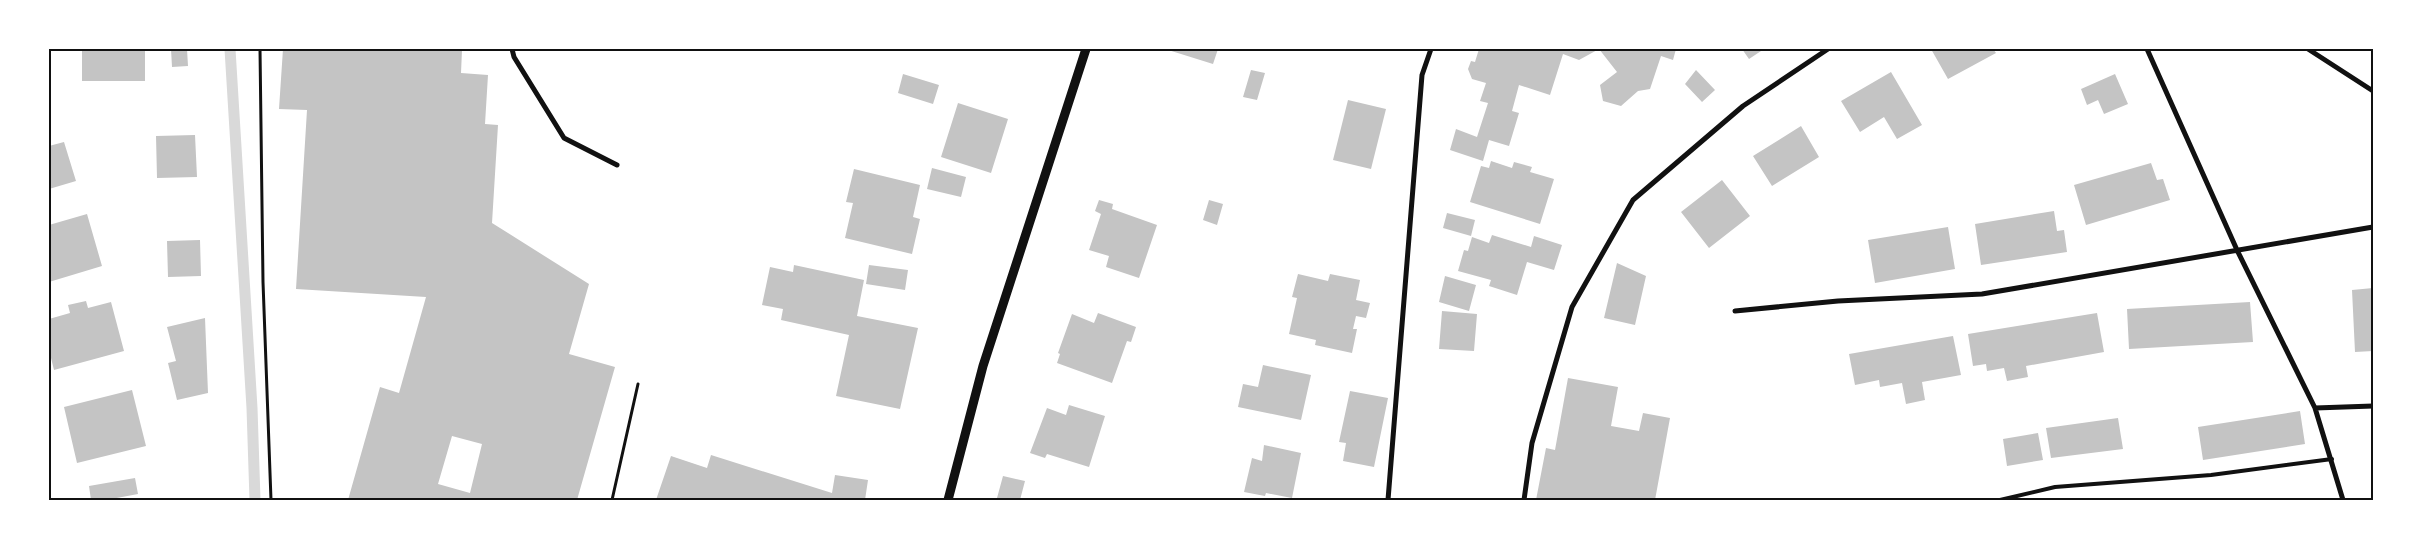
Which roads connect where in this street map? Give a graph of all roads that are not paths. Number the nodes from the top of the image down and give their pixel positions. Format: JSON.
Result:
{"nodes":[{"id":1,"x":512,"y":49,"type":"edge"},
{"id":2,"x":1086,"y":49,"type":"edge"},
{"id":3,"x":1431,"y":49,"type":"edge"},
{"id":4,"x":1828,"y":49,"type":"edge"},
{"id":5,"x":2147,"y":49,"type":"edge"},
{"id":6,"x":2308,"y":49,"type":"edge"},
{"id":7,"x":2373,"y":91,"type":"edge"},
{"id":8,"x":617,"y":165,"type":"dead end"},
{"id":9,"x":2373,"y":227,"type":"edge"},
{"id":10,"x":2237,"y":250,"type":"junction"},
{"id":11,"x":1735,"y":311,"type":"dead end"},
{"id":12,"x":2373,"y":406,"type":"edge"},
{"id":13,"x":2315,"y":408,"type":"junction"},
{"id":14,"x":2332,"y":459,"type":"junction"},
{"id":15,"x":948,"y":500,"type":"edge"},
{"id":16,"x":1388,"y":500,"type":"edge"},
{"id":17,"x":1524,"y":500,"type":"edge"},
{"id":18,"x":2000,"y":500,"type":"edge"},
{"id":19,"x":2343,"y":500,"type":"edge"}],
"edges":[{"from":1,"to":8,"type":"street"},
{"from":2,"to":15,"type":"street"},
{"from":3,"to":16,"type":"street"},
{"from":4,"to":17,"type":"street"},
{"from":5,"to":10,"type":"street"},
{"from":6,"to":7,"type":"street"},
{"from":9,"to":10,"type":"street"},
{"from":10,"to":11,"type":"street"},
{"from":10,"to":13,"type":"street"},
{"from":12,"to":13,"type":"street"},
{"from":13,"to":14,"type":"street"},
{"from":14,"to":18,"type":"lane"},
{"from":14,"to":19,"type":"street"}]}
